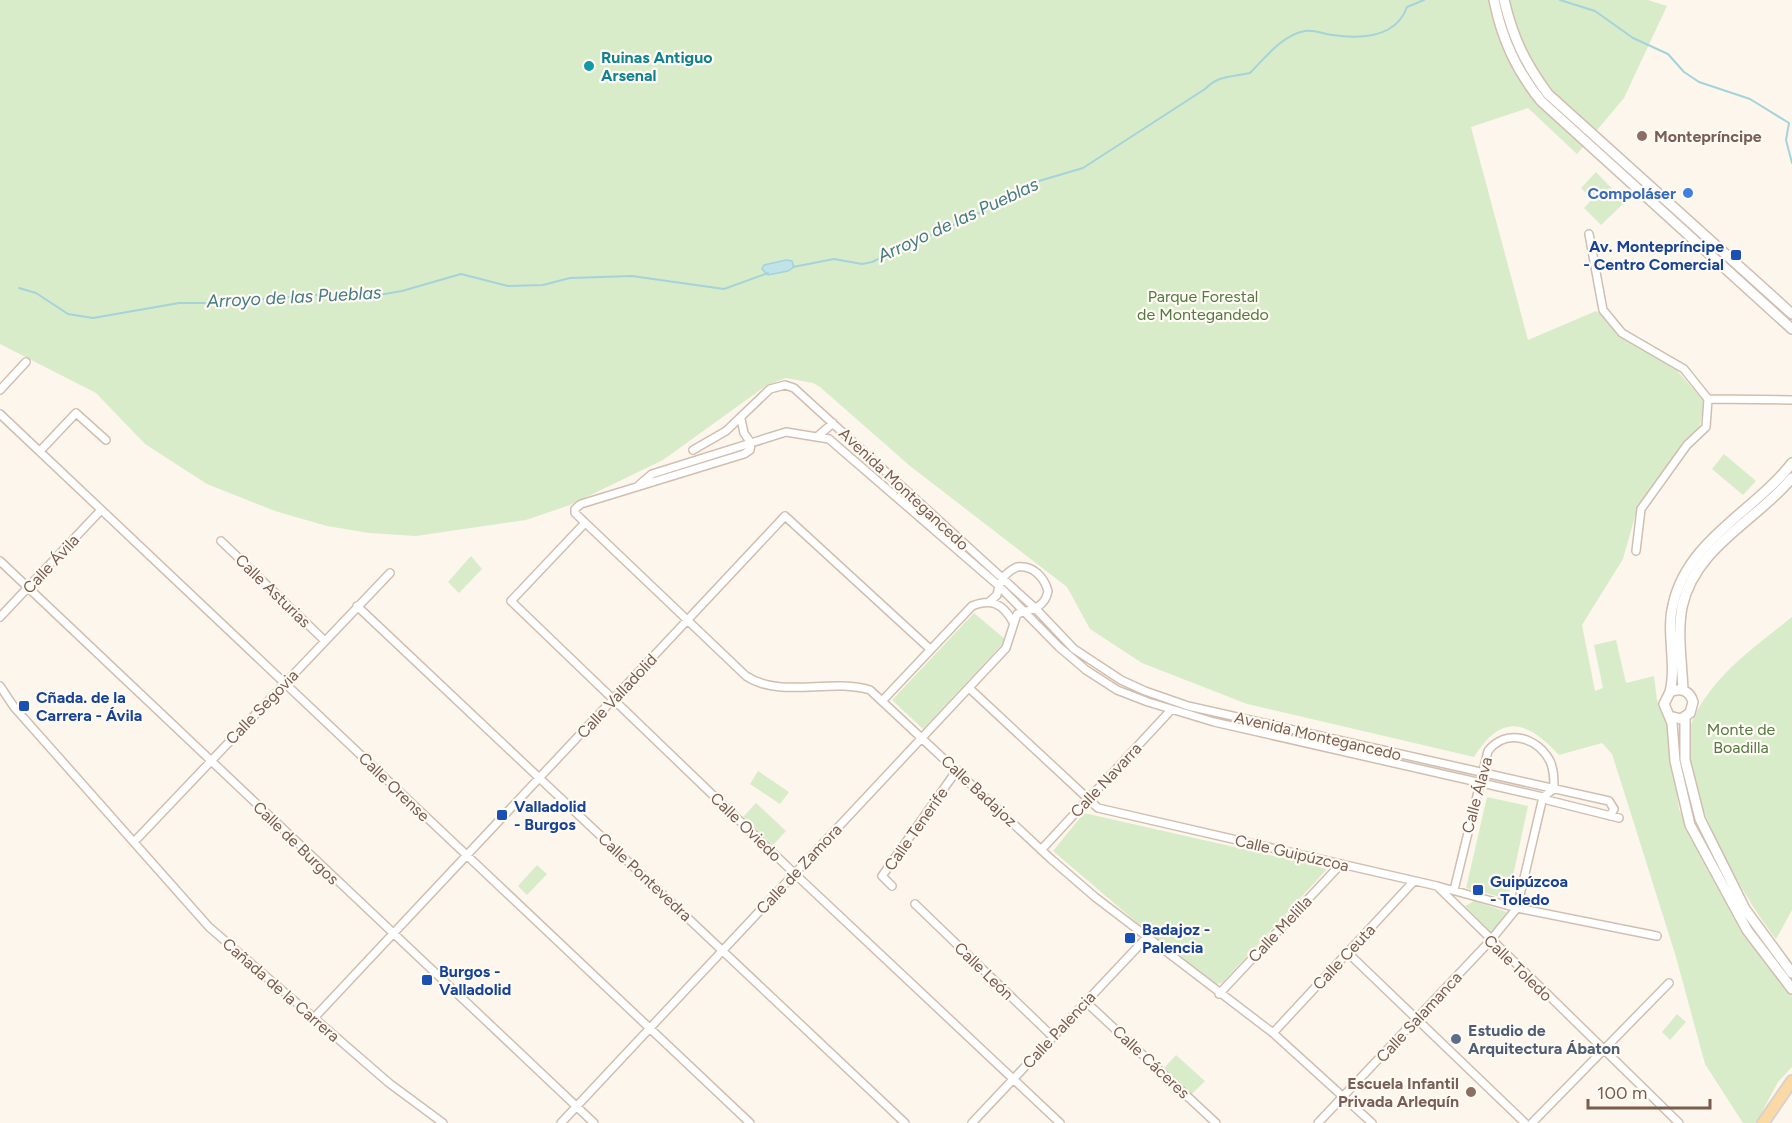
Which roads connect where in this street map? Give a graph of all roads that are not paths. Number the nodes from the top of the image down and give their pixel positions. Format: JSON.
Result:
{"nodes":[{"id":1,"x":1494,"y":0,"type":"edge"},
{"id":2,"x":1504,"y":0,"type":"edge"},
{"id":3,"x":1589,"y":234,"type":"dead end"},
{"id":4,"x":1792,"y":314,"type":"edge"},
{"id":5,"x":1792,"y":329,"type":"edge"},
{"id":6,"x":26,"y":362,"type":"dead end"},
{"id":7,"x":0,"y":390,"type":"edge"},
{"id":8,"x":1708,"y":399,"type":"junction"},
{"id":9,"x":1792,"y":400,"type":"edge"},
{"id":10,"x":0,"y":414,"type":"edge"},
{"id":11,"x":741,"y":419,"type":"junction"},
{"id":12,"x":833,"y":423,"type":"junction"},
{"id":13,"x":818,"y":436,"type":"junction"},
{"id":14,"x":106,"y":440,"type":"dead end"},
{"id":15,"x":751,"y":443,"type":"junction"},
{"id":16,"x":693,"y":450,"type":"dead end"},
{"id":17,"x":40,"y":451,"type":"junction"},
{"id":18,"x":1792,"y":463,"type":"edge"},
{"id":19,"x":1792,"y":478,"type":"edge"},
{"id":20,"x":102,"y":510,"type":"junction"},
{"id":21,"x":574,"y":510,"type":"joint"},
{"id":22,"x":584,"y":524,"type":"junction"},
{"id":23,"x":221,"y":542,"type":"dead end"},
{"id":24,"x":1636,"y":551,"type":"dead end"},
{"id":25,"x":0,"y":561,"type":"edge"},
{"id":26,"x":390,"y":573,"type":"dead end"},
{"id":27,"x":1000,"y":582,"type":"junction"},
{"id":28,"x":29,"y":588,"type":"junction"},
{"id":29,"x":989,"y":602,"type":"junction"},
{"id":30,"x":357,"y":606,"type":"junction"},
{"id":31,"x":1036,"y":609,"type":"junction"},
{"id":32,"x":1025,"y":611,"type":"junction"},
{"id":33,"x":0,"y":617,"type":"edge"},
{"id":34,"x":687,"y":622,"type":"junction"},
{"id":35,"x":1013,"y":622,"type":"junction"},
{"id":36,"x":325,"y":641,"type":"junction"},
{"id":37,"x":930,"y":649,"type":"junction"},
{"id":38,"x":285,"y":683,"type":"junction"},
{"id":39,"x":0,"y":686,"type":"edge"},
{"id":40,"x":969,"y":688,"type":"junction"},
{"id":41,"x":1683,"y":690,"type":"junction"},
{"id":42,"x":1670,"y":692,"type":"junction"},
{"id":43,"x":613,"y":700,"type":"junction"},
{"id":44,"x":883,"y":700,"type":"junction"},
{"id":45,"x":1171,"y":710,"type":"junction"},
{"id":46,"x":1669,"y":716,"type":"junction"},
{"id":47,"x":1685,"y":717,"type":"junction"},
{"id":48,"x":922,"y":738,"type":"junction"},
{"id":49,"x":210,"y":761,"type":"junction"},
{"id":50,"x":957,"y":770,"type":"junction"},
{"id":51,"x":1481,"y":773,"type":"junction"},
{"id":52,"x":540,"y":779,"type":"junction"},
{"id":53,"x":1479,"y":782,"type":"junction"},
{"id":54,"x":1554,"y":789,"type":"junction"},
{"id":55,"x":1543,"y":797,"type":"junction"},
{"id":56,"x":1088,"y":798,"type":"junction"},
{"id":57,"x":1610,"y":816,"type":"junction"},
{"id":58,"x":1619,"y":818,"type":"dead end"},
{"id":59,"x":134,"y":842,"type":"junction"},
{"id":60,"x":1041,"y":850,"type":"junction"},
{"id":61,"x":467,"y":856,"type":"junction"},
{"id":62,"x":1341,"y":864,"type":"junction"},
{"id":63,"x":795,"y":874,"type":"junction"},
{"id":64,"x":1414,"y":881,"type":"junction"},
{"id":65,"x":892,"y":886,"type":"dead end"},
{"id":66,"x":1437,"y":886,"type":"junction"},
{"id":67,"x":1454,"y":890,"type":"junction"},
{"id":68,"x":1470,"y":895,"type":"junction"},
{"id":69,"x":915,"y":904,"type":"dead end"},
{"id":70,"x":1517,"y":908,"type":"junction"},
{"id":71,"x":1461,"y":911,"type":"junction"},
{"id":72,"x":392,"y":935,"type":"junction"},
{"id":73,"x":1657,"y":936,"type":"dead end"},
{"id":74,"x":1147,"y":937,"type":"junction"},
{"id":75,"x":1491,"y":941,"type":"junction"},
{"id":76,"x":723,"y":950,"type":"junction"},
{"id":77,"x":1348,"y":953,"type":"junction"},
{"id":78,"x":1792,"y":973,"type":"edge"},
{"id":79,"x":1669,"y":983,"type":"dead end"},
{"id":80,"x":1792,"y":989,"type":"edge"},
{"id":81,"x":1219,"y":994,"type":"junction"},
{"id":82,"x":1086,"y":1002,"type":"junction"},
{"id":83,"x":314,"y":1018,"type":"junction"},
{"id":84,"x":1417,"y":1018,"type":"junction"},
{"id":85,"x":650,"y":1029,"type":"junction"},
{"id":86,"x":1273,"y":1033,"type":"junction"},
{"id":87,"x":1053,"y":1037,"type":"junction"},
{"id":88,"x":1602,"y":1050,"type":"junction"},
{"id":89,"x":1013,"y":1079,"type":"junction"},
{"id":90,"x":1792,"y":1081,"type":"edge"},
{"id":91,"x":1789,"y":1088,"type":"edge"},
{"id":92,"x":1344,"y":1096,"type":"junction"},
{"id":93,"x":576,"y":1107,"type":"junction"},
{"id":94,"x":443,"y":1123,"type":"edge"},
{"id":95,"x":561,"y":1123,"type":"edge"},
{"id":96,"x":594,"y":1123,"type":"edge"},
{"id":97,"x":750,"y":1123,"type":"edge"},
{"id":98,"x":905,"y":1123,"type":"edge"},
{"id":99,"x":972,"y":1123,"type":"edge"},
{"id":100,"x":1060,"y":1123,"type":"edge"},
{"id":101,"x":1216,"y":1123,"type":"edge"},
{"id":102,"x":1318,"y":1123,"type":"edge"},
{"id":103,"x":1371,"y":1123,"type":"edge"},
{"id":104,"x":1525,"y":1123,"type":"edge"},
{"id":105,"x":1532,"y":1123,"type":"edge"},
{"id":106,"x":1679,"y":1123,"type":"edge"},
{"id":107,"x":1763,"y":1123,"type":"edge"}],
"edges":[{"from":1,"to":5,"type":"street"},
{"from":2,"to":4,"type":"street"},
{"from":3,"to":8,"type":"street"},
{"from":6,"to":7,"type":"street"},
{"from":8,"to":9,"type":"street"},
{"from":8,"to":24,"type":"street"},
{"from":10,"to":17,"type":"street","name":"Calle Orense"},
{"from":11,"to":12,"type":"street","name":"Avenida Montegancedo"},
{"from":11,"to":15,"type":"street"},
{"from":11,"to":16,"type":"street","name":"Avenida Montegancedo"},
{"from":12,"to":13,"type":"street","name":"Avenida Montegancedo"},
{"from":12,"to":27,"type":"street","name":"Avenida Montegancedo"},
{"from":13,"to":15,"type":"street","name":"Avenida Montegancedo"},
{"from":13,"to":27,"type":"street","name":"Avenida Montegancedo"},
{"from":14,"to":17,"type":"street"},
{"from":15,"to":21,"type":"street","name":"Avenida Montegancedo"},
{"from":17,"to":20,"type":"street","name":"Calle Orense"},
{"from":18,"to":42,"type":"street"},
{"from":19,"to":41,"type":"street"},
{"from":20,"to":28,"type":"street","name":"Calle Ávila"},
{"from":20,"to":38,"type":"street","name":"Calle Orense"},
{"from":21,"to":22,"type":"street","name":"Calle Badajoz"},
{"from":22,"to":34,"type":"street","name":"Calle Badajoz"},
{"from":22,"to":43,"type":"street","name":"Calle Oviedo"},
{"from":23,"to":36,"type":"street","name":"Calle Asturias"},
{"from":25,"to":28,"type":"street","name":"Calle de Burgos"},
{"from":26,"to":30,"type":"street","name":"Calle Segovia"},
{"from":27,"to":29,"type":"street"},
{"from":27,"to":31,"type":"street","name":"Avenida Montegancedo"},
{"from":27,"to":31,"type":"street"},
{"from":27,"to":32,"type":"street","name":"Avenida Montegancedo"},
{"from":28,"to":33,"type":"street","name":"Calle Ávila"},
{"from":28,"to":49,"type":"street","name":"Calle de Burgos"},
{"from":29,"to":35,"type":"street"},
{"from":29,"to":37,"type":"street"},
{"from":30,"to":36,"type":"street","name":"Calle Segovia"},
{"from":30,"to":52,"type":"street","name":"Calle Pontevedra"},
{"from":31,"to":32,"type":"street"},
{"from":31,"to":51,"type":"street","name":"Avenida Montegancedo"},
{"from":32,"to":35,"type":"street"},
{"from":32,"to":45,"type":"street","name":"Avenida Montegancedo"},
{"from":34,"to":37,"type":"street","name":"Calle Valladolid"},
{"from":34,"to":43,"type":"street","name":"Calle Valladolid"},
{"from":34,"to":44,"type":"street","name":"Calle Badajoz"},
{"from":35,"to":40,"type":"street","name":"Calle de Zamora"},
{"from":36,"to":38,"type":"street","name":"Calle Segovia"},
{"from":37,"to":44,"type":"street"},
{"from":38,"to":49,"type":"street","name":"Calle Segovia"},
{"from":38,"to":61,"type":"street","name":"Calle Orense"},
{"from":39,"to":59,"type":"street","name":"Cañada de la Carrera"},
{"from":40,"to":48,"type":"street","name":"Calle de Zamora"},
{"from":40,"to":56,"type":"street","name":"Calle Guipúzcoa"},
{"from":41,"to":42,"type":"street"},
{"from":41,"to":47,"type":"street"},
{"from":42,"to":46,"type":"street"},
{"from":43,"to":52,"type":"street","name":"Calle Valladolid"},
{"from":43,"to":63,"type":"street","name":"Calle Oviedo"},
{"from":44,"to":48,"type":"street","name":"Calle Badajoz"},
{"from":45,"to":53,"type":"street","name":"Avenida Montegancedo"},
{"from":45,"to":56,"type":"street","name":"Calle Navarra"},
{"from":46,"to":47,"type":"street"},
{"from":46,"to":80,"type":"street"},
{"from":47,"to":78,"type":"street"},
{"from":48,"to":50,"type":"street","name":"Calle Badajoz"},
{"from":48,"to":63,"type":"street","name":"Calle de Zamora"},
{"from":49,"to":59,"type":"street","name":"Calle Segovia"},
{"from":49,"to":72,"type":"street","name":"Calle de Burgos"},
{"from":50,"to":60,"type":"street","name":"Calle Badajoz"},
{"from":50,"to":65,"type":"street","name":"Calle Tenerife"},
{"from":51,"to":53,"type":"street","name":"Calle Álava"},
{"from":51,"to":54,"type":"street","name":"Avenida Montegancedo"},
{"from":51,"to":54,"type":"street","name":"Calle Álava"},
{"from":52,"to":61,"type":"street","name":"Calle Valladolid"},
{"from":52,"to":76,"type":"street","name":"Calle Pontevedra"},
{"from":53,"to":55,"type":"street","name":"Avenida Montegancedo"},
{"from":53,"to":67,"type":"street","name":"Calle Álava"},
{"from":54,"to":55,"type":"street"},
{"from":54,"to":57,"type":"street","name":"Avenida Montegancedo"},
{"from":55,"to":57,"type":"street","name":"Avenida Montegancedo"},
{"from":55,"to":70,"type":"street"},
{"from":56,"to":60,"type":"street","name":"Calle Navarra"},
{"from":56,"to":62,"type":"street","name":"Calle Guipúzcoa"},
{"from":57,"to":58,"type":"street","name":"Avenida Montegancedo"},
{"from":59,"to":83,"type":"street","name":"Cañada de la Carrera"},
{"from":60,"to":74,"type":"street","name":"Calle Badajoz"},
{"from":61,"to":72,"type":"street","name":"Calle Valladolid"},
{"from":61,"to":85,"type":"street","name":"Calle Orense"},
{"from":62,"to":64,"type":"street","name":"Calle Guipúzcoa"},
{"from":62,"to":81,"type":"street","name":"Calle Melilla"},
{"from":63,"to":76,"type":"street","name":"Calle de Zamora"},
{"from":63,"to":89,"type":"street","name":"Calle Oviedo"},
{"from":64,"to":66,"type":"street","name":"Calle Guipúzcoa"},
{"from":64,"to":77,"type":"street","name":"Calle Ceuta"},
{"from":66,"to":67,"type":"street","name":"Calle Guipúzcoa"},
{"from":66,"to":71,"type":"street","name":"Calle Toledo"},
{"from":67,"to":68,"type":"street","name":"Calle Guipúzcoa"},
{"from":68,"to":70,"type":"street","name":"Calle Guipúzcoa"},
{"from":68,"to":71,"type":"street"},
{"from":69,"to":87,"type":"street","name":"Calle León"},
{"from":70,"to":73,"type":"street","name":"Calle Guipúzcoa"},
{"from":70,"to":75,"type":"street","name":"Calle Salamanca"},
{"from":71,"to":75,"type":"street","name":"Calle Toledo"},
{"from":72,"to":83,"type":"street","name":"Calle Valladolid"},
{"from":72,"to":93,"type":"street","name":"Calle de Burgos"},
{"from":74,"to":81,"type":"street","name":"Calle Badajoz"},
{"from":74,"to":82,"type":"street","name":"Calle Palencia"},
{"from":75,"to":84,"type":"street","name":"Calle Salamanca"},
{"from":75,"to":88,"type":"street","name":"Calle Toledo"},
{"from":76,"to":85,"type":"street","name":"Calle de Zamora"},
{"from":76,"to":98,"type":"street","name":"Calle Pontevedra"},
{"from":77,"to":84,"type":"street"},
{"from":77,"to":86,"type":"street","name":"Calle Ceuta"},
{"from":79,"to":88,"type":"street"},
{"from":81,"to":86,"type":"street","name":"Calle Badajoz"},
{"from":82,"to":87,"type":"street","name":"Calle Palencia"},
{"from":82,"to":101,"type":"street","name":"Calle Cáceres"},
{"from":83,"to":94,"type":"street","name":"Cañada de la Carrera"},
{"from":84,"to":92,"type":"street","name":"Calle Salamanca"},
{"from":84,"to":104,"type":"street"},
{"from":85,"to":93,"type":"street","name":"Calle de Zamora"},
{"from":85,"to":97,"type":"street","name":"Calle Orense"},
{"from":86,"to":92,"type":"street","name":"Calle Badajoz"},
{"from":87,"to":89,"type":"street","name":"Calle Palencia"},
{"from":88,"to":105,"type":"street"},
{"from":88,"to":106,"type":"street","name":"Calle Toledo"},
{"from":89,"to":99,"type":"street","name":"Calle Palencia"},
{"from":89,"to":100,"type":"street","name":"Calle Oviedo"},
{"from":90,"to":91,"type":"main road"},
{"from":91,"to":107,"type":"main road"},
{"from":92,"to":102,"type":"street","name":"Calle Salamanca"},
{"from":92,"to":103,"type":"street","name":"Calle Badajoz"},
{"from":93,"to":95,"type":"street","name":"Calle de Zamora"},
{"from":93,"to":96,"type":"street","name":"Calle de Burgos"}]}
